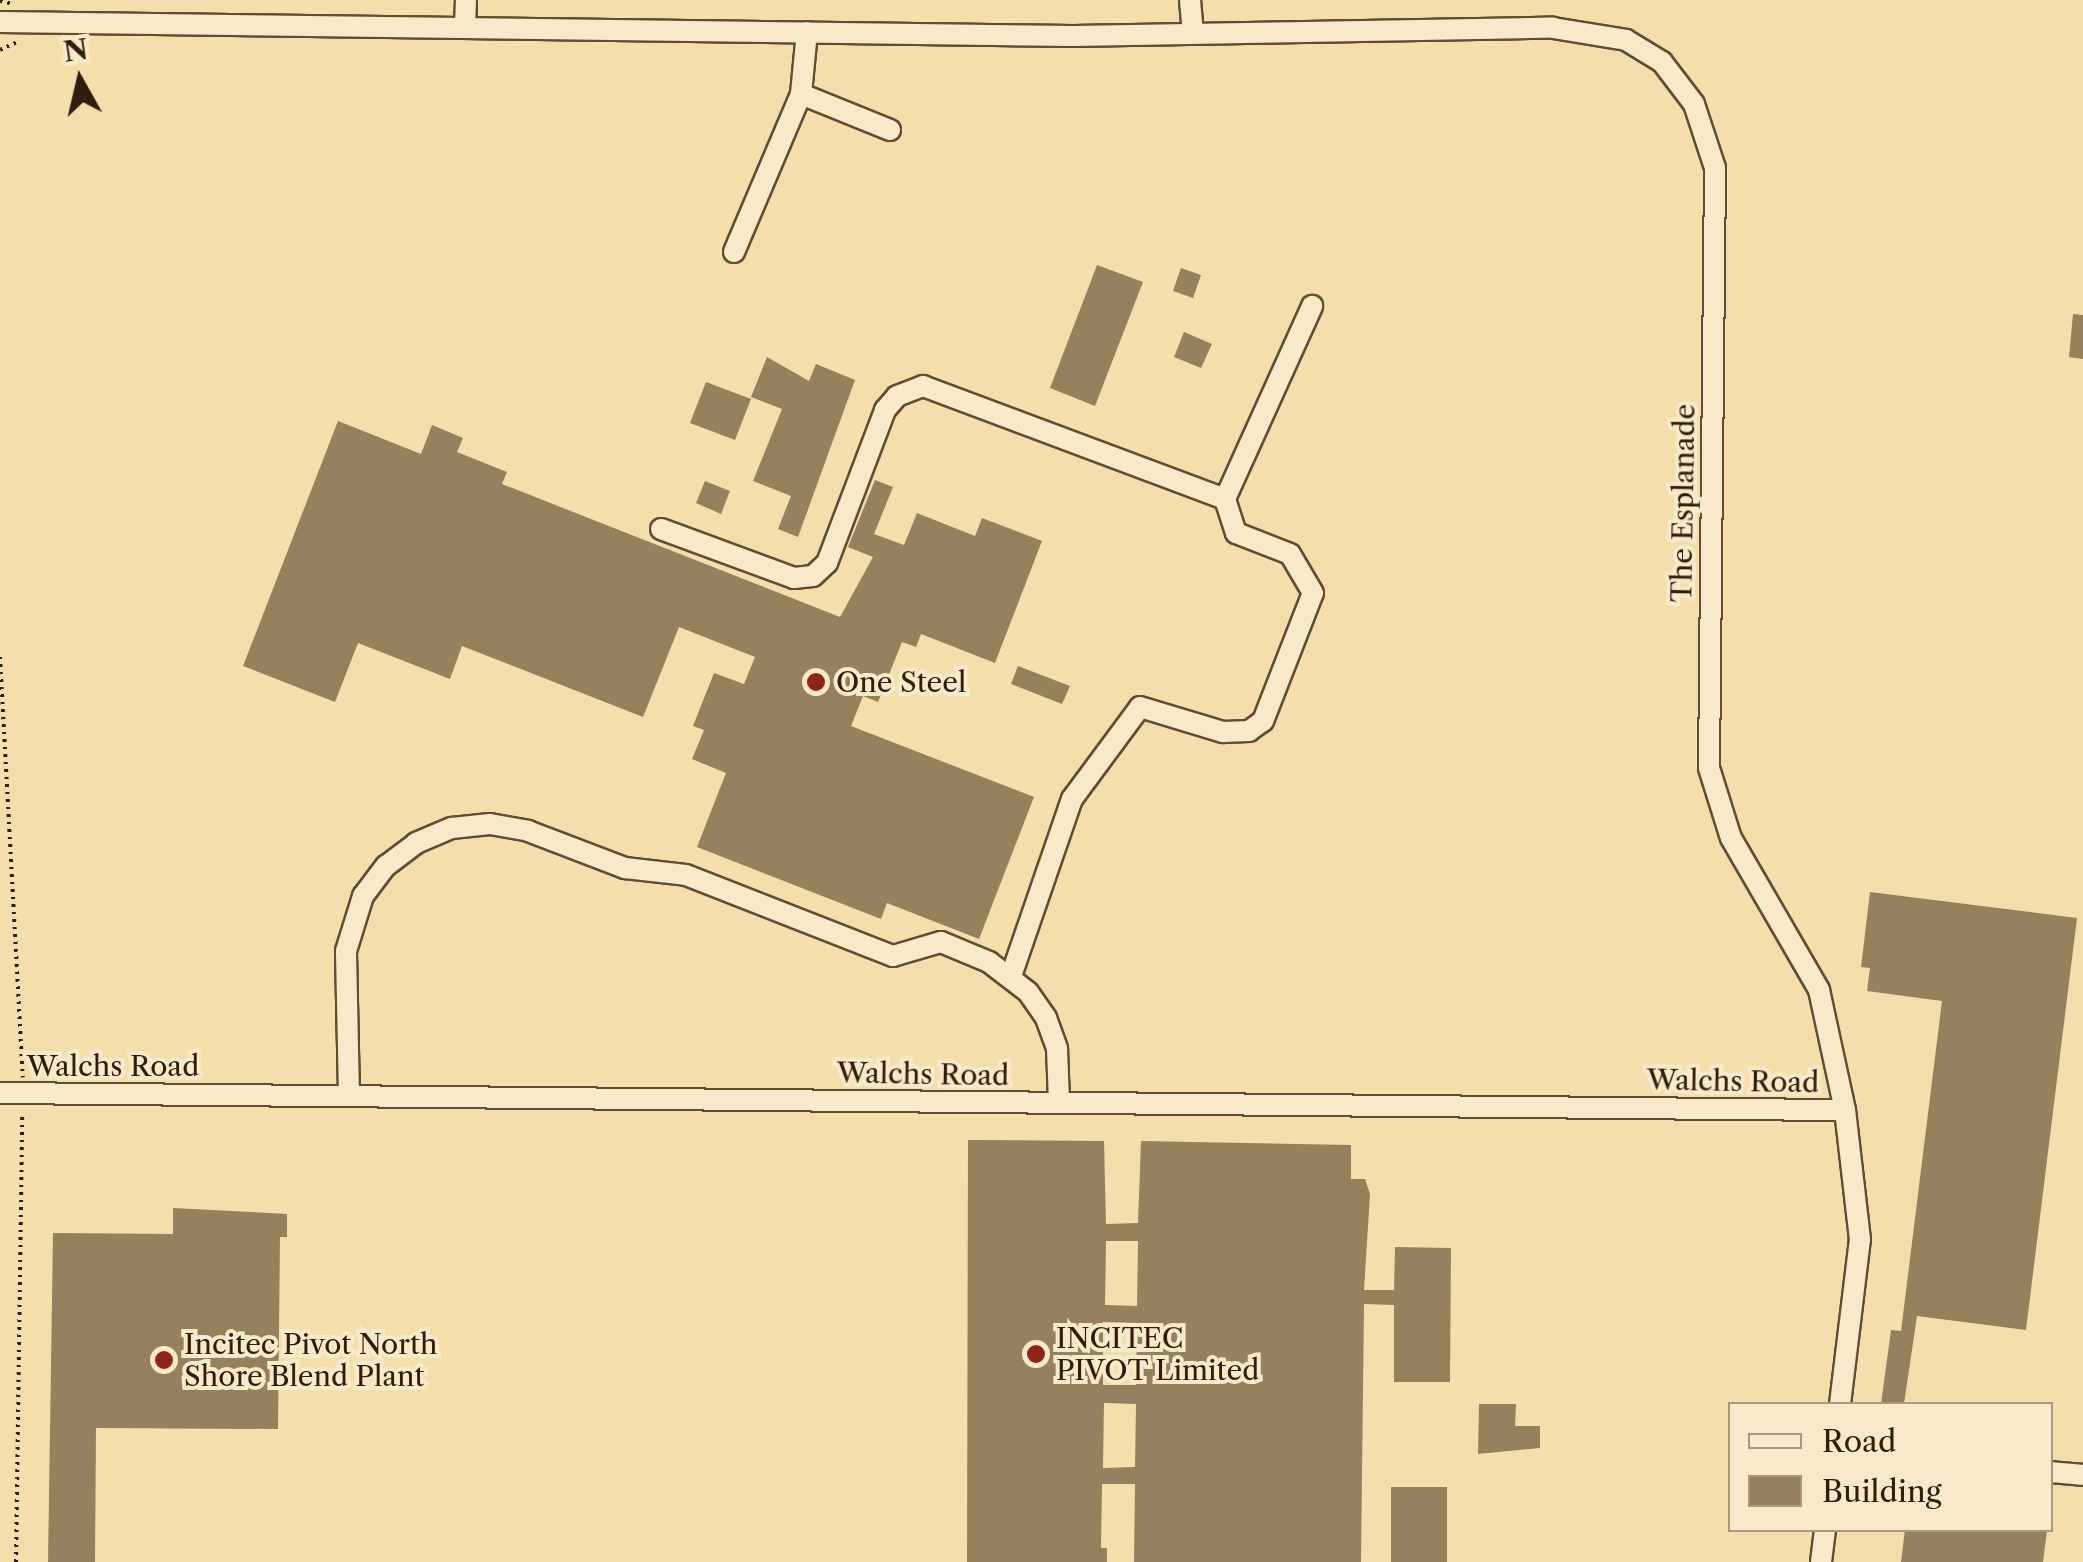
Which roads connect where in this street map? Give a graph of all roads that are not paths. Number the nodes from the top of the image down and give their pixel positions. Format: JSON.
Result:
{"nodes":[{"id":1,"x":466,"y":0,"type":"edge"},
{"id":2,"x":1190,"y":0,"type":"edge"},
{"id":3,"x":0,"y":22,"type":"edge"},
{"id":4,"x":465,"y":27,"type":"junction"},
{"id":5,"x":806,"y":32,"type":"junction"},
{"id":6,"x":1193,"y":33,"type":"junction"},
{"id":7,"x":801,"y":94,"type":"junction"},
{"id":8,"x":890,"y":130,"type":"dead end"},
{"id":9,"x":734,"y":252,"type":"dead end"},
{"id":10,"x":1312,"y":306,"type":"dead end"},
{"id":11,"x":1226,"y":499,"type":"junction"},
{"id":12,"x":661,"y":530,"type":"dead end"},
{"id":13,"x":1012,"y":976,"type":"junction"},
{"id":14,"x":0,"y":1093,"type":"edge"},
{"id":15,"x":349,"y":1096,"type":"junction"},
{"id":16,"x":1059,"y":1102,"type":"junction"},
{"id":17,"x":1845,"y":1110,"type":"junction"},
{"id":18,"x":1840,"y":1402,"type":"edge"},
{"id":19,"x":2053,"y":1472,"type":"edge"},
{"id":20,"x":2083,"y":1475,"type":"edge"},
{"id":21,"x":1825,"y":1532,"type":"edge"},
{"id":22,"x":1821,"y":1562,"type":"edge"}],
"edges":[{"from":1,"to":4,"type":"street"},
{"from":2,"to":6,"type":"street"},
{"from":3,"to":4,"type":"street","name":"The Esplanade"},
{"from":4,"to":5,"type":"street","name":"The Esplanade"},
{"from":5,"to":6,"type":"street","name":"The Esplanade"},
{"from":5,"to":7,"type":"street"},
{"from":6,"to":17,"type":"street","name":"The Esplanade"},
{"from":7,"to":8,"type":"street"},
{"from":7,"to":9,"type":"street"},
{"from":10,"to":11,"type":"street"},
{"from":11,"to":12,"type":"street"},
{"from":11,"to":13,"type":"street"},
{"from":13,"to":15,"type":"street"},
{"from":13,"to":16,"type":"street"},
{"from":14,"to":15,"type":"street","name":"Walchs Road"},
{"from":15,"to":16,"type":"street","name":"Walchs Road"},
{"from":16,"to":17,"type":"street","name":"Walchs Road"},
{"from":17,"to":18,"type":"street","name":"The Esplanade"},
{"from":19,"to":20,"type":"street"},
{"from":21,"to":22,"type":"street"}]}
